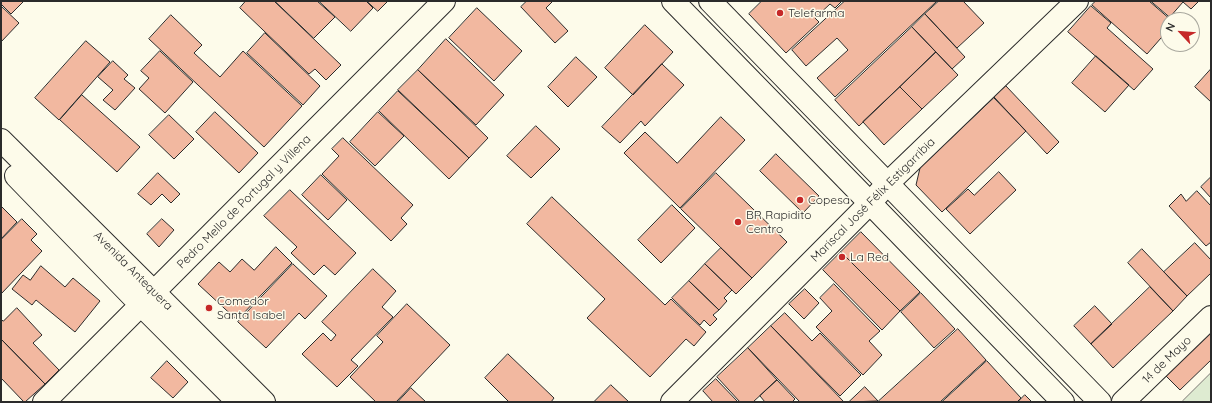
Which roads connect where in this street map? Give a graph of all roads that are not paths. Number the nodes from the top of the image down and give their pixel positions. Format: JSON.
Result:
{"nodes":[{"id":1,"x":444,"y":1,"type":"edge"},
{"id":2,"x":673,"y":1,"type":"edge"},
{"id":3,"x":710,"y":1,"type":"edge"},
{"id":4,"x":1077,"y":1,"type":"edge"},
{"id":5,"x":1,"y":140,"type":"edge"},
{"id":6,"x":1,"y":160,"type":"edge"},
{"id":7,"x":888,"y":183,"type":"junction"},
{"id":8,"x":870,"y":202,"type":"junction"},
{"id":9,"x":147,"y":298,"type":"junction"},
{"id":10,"x":1211,"y":317,"type":"edge"},
{"id":11,"x":44,"y":402,"type":"edge"},
{"id":12,"x":238,"y":402,"type":"edge"},
{"id":13,"x":264,"y":402,"type":"edge"},
{"id":14,"x":672,"y":402,"type":"edge"},
{"id":15,"x":1063,"y":402,"type":"edge"},
{"id":16,"x":1100,"y":402,"type":"edge"},
{"id":17,"x":1123,"y":402,"type":"edge"}],
"edges":[{"from":1,"to":9,"type":"street","name":"Pedro Mello de Portugal y Villena"},
{"from":2,"to":8,"type":"street"},
{"from":3,"to":7,"type":"street"},
{"from":4,"to":7,"type":"street","name":"Mariscal José Félix Estigarribia"},
{"from":5,"to":9,"type":"street","name":"Avenida Antequera"},
{"from":6,"to":9,"type":"street","name":"Avenida Antequera"},
{"from":7,"to":8,"type":"street","name":"Mariscal José Félix Estigarribia"},
{"from":7,"to":16,"type":"street"},
{"from":8,"to":14,"type":"street","name":"Mariscal José Félix Estigarribia"},
{"from":8,"to":15,"type":"street"},
{"from":9,"to":11,"type":"street","name":"Pedro Mello de Portugal y Villena"},
{"from":9,"to":12,"type":"street","name":"Avenida Antequera"},
{"from":9,"to":13,"type":"street","name":"Avenida Antequera"},
{"from":10,"to":17,"type":"street","name":"14 de Mayo"}]}
